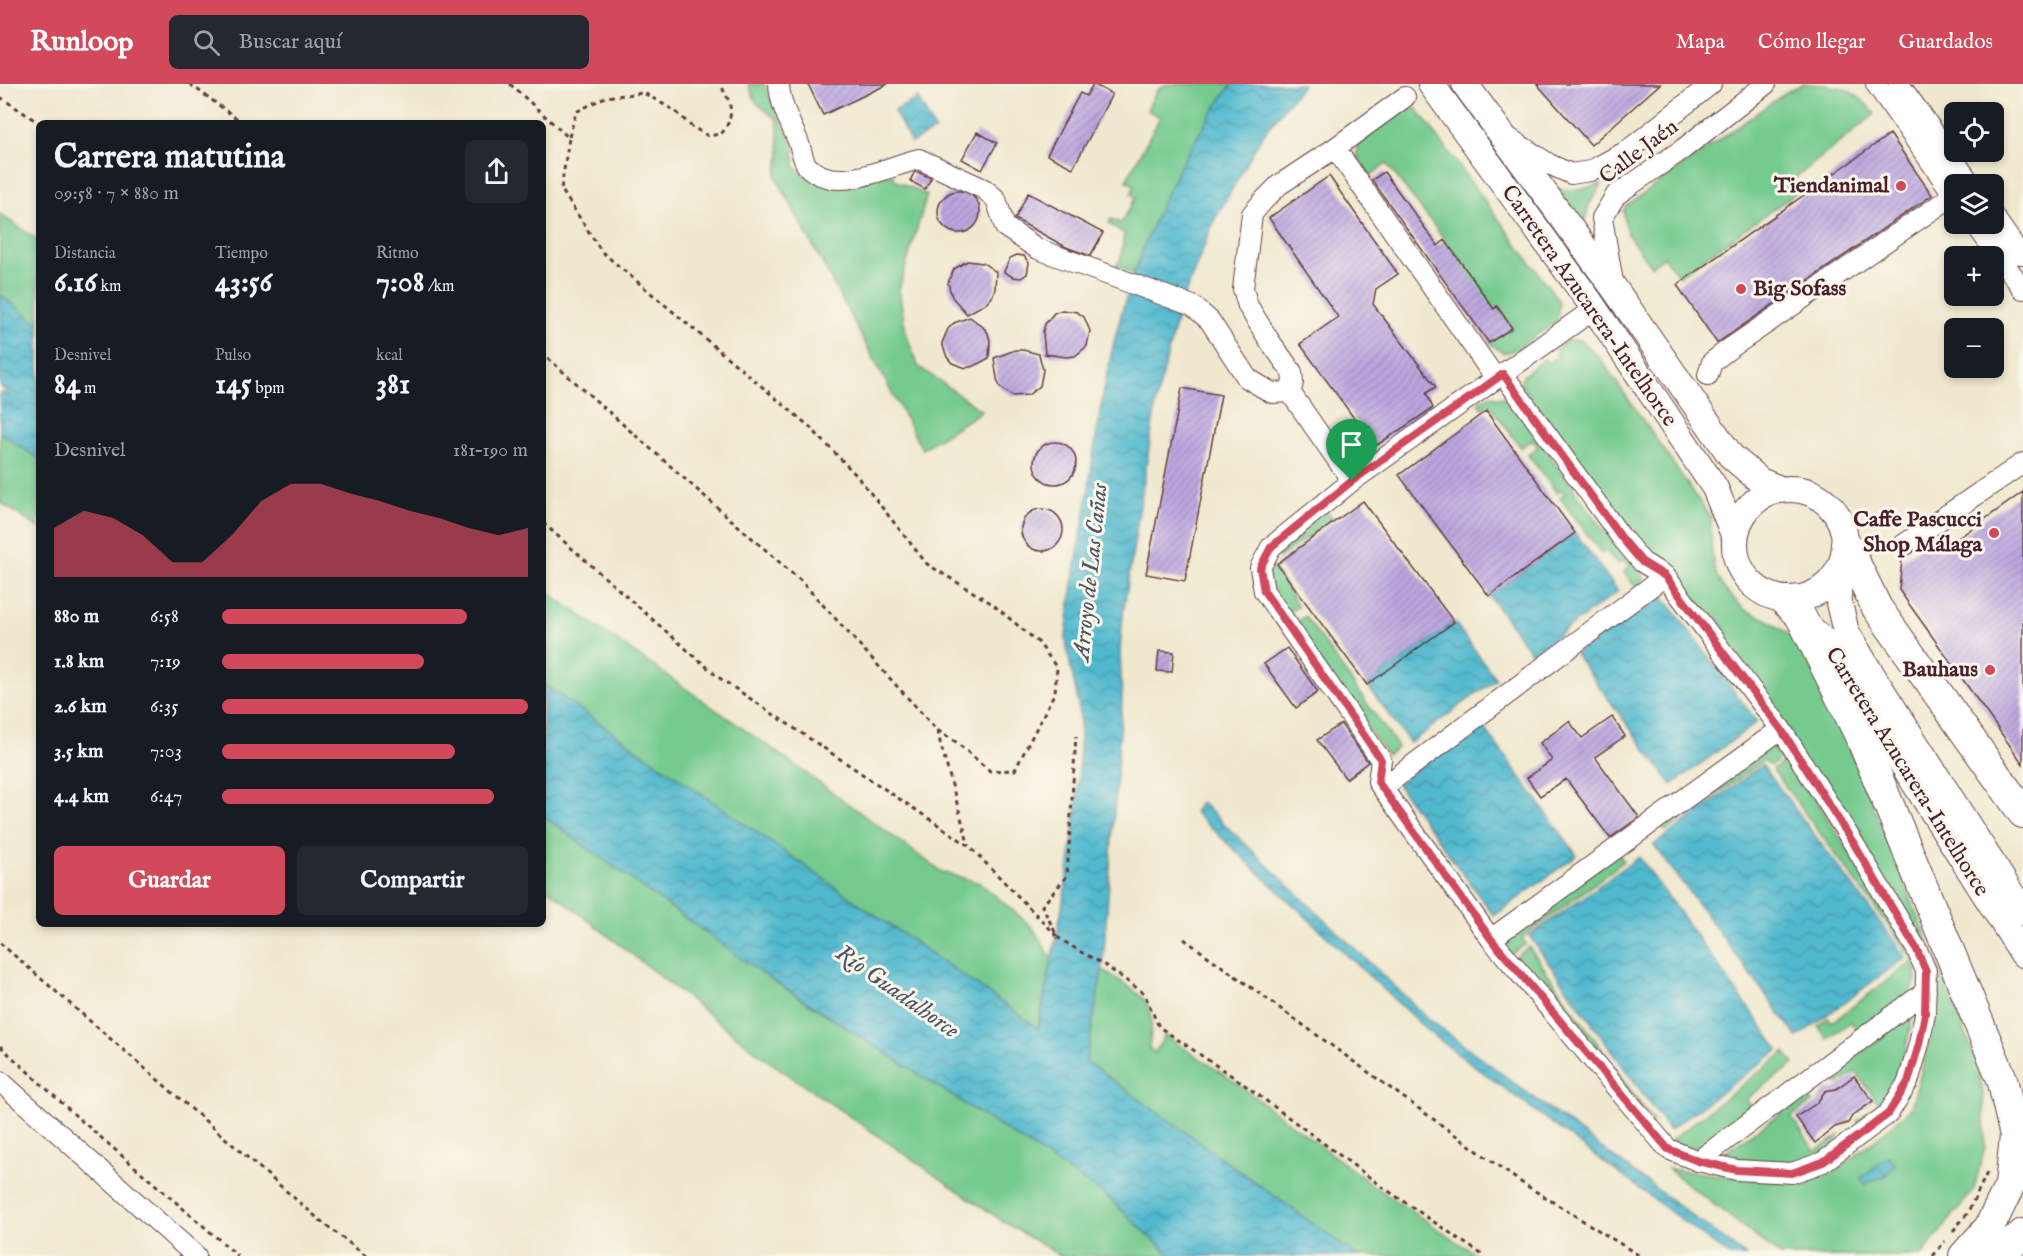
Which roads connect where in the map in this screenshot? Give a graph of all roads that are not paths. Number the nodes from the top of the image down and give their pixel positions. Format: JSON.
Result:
{"nodes":[{"id":1,"x":779,"y":84,"type":"edge"},
{"id":2,"x":1431,"y":84,"type":"edge"},
{"id":3,"x":1465,"y":84,"type":"edge"},
{"id":4,"x":1711,"y":84,"type":"edge"},
{"id":5,"x":1766,"y":84,"type":"edge"},
{"id":6,"x":1899,"y":84,"type":"edge"},
{"id":7,"x":1874,"y":85,"type":"edge"},
{"id":8,"x":1405,"y":97,"type":"dead end"},
{"id":9,"x":1501,"y":134,"type":"junction"},
{"id":10,"x":1335,"y":148,"type":"junction"},
{"id":11,"x":1964,"y":174,"type":"edge"},
{"id":12,"x":1944,"y":181,"type":"edge"},
{"id":13,"x":1944,"y":202,"type":"edge"},
{"id":14,"x":2004,"y":231,"type":"edge"},
{"id":15,"x":1982,"y":234,"type":"edge"},
{"id":16,"x":2023,"y":254,"type":"edge"},
{"id":17,"x":1614,"y":288,"type":"junction"},
{"id":18,"x":2023,"y":289,"type":"edge"},
{"id":19,"x":1594,"y":309,"type":"junction"},
{"id":20,"x":1708,"y":375,"type":"dead end"},
{"id":21,"x":1499,"y":376,"type":"junction"},
{"id":22,"x":1290,"y":392,"type":"junction"},
{"id":23,"x":2023,"y":463,"type":"edge"},
{"id":24,"x":1352,"y":481,"type":"junction"},
{"id":25,"x":1780,"y":489,"type":"junction"},
{"id":26,"x":1734,"y":535,"type":"junction"},
{"id":27,"x":1846,"y":544,"type":"junction"},
{"id":28,"x":1903,"y":545,"type":"dead end"},
{"id":29,"x":1837,"y":573,"type":"junction"},
{"id":30,"x":1665,"y":576,"type":"junction"},
{"id":31,"x":1791,"y":608,"type":"junction"},
{"id":32,"x":1781,"y":729,"type":"junction"},
{"id":33,"x":1381,"y":760,"type":"junction"},
{"id":34,"x":1416,"y":762,"type":"junction"},
{"id":35,"x":1382,"y":788,"type":"junction"},
{"id":36,"x":2023,"y":813,"type":"edge"},
{"id":37,"x":2023,"y":912,"type":"edge"},
{"id":38,"x":1491,"y":939,"type":"junction"},
{"id":39,"x":2023,"y":954,"type":"edge"},
{"id":40,"x":1926,"y":991,"type":"junction"},
{"id":41,"x":0,"y":1081,"type":"edge"},
{"id":42,"x":1698,"y":1161,"type":"junction"},
{"id":43,"x":2023,"y":1234,"type":"edge"},
{"id":44,"x":196,"y":1256,"type":"edge"},
{"id":45,"x":1964,"y":1256,"type":"edge"},
{"id":46,"x":1998,"y":1256,"type":"edge"}],
"edges":[{"from":1,"to":22,"type":"street"},
{"from":2,"to":19,"type":"main road","name":"Carretera Azucarera-Intelhorce"},
{"from":3,"to":9,"type":"main road","name":"Carretera Azucarera-Intelhorce"},
{"from":4,"to":9,"type":"street","name":"Calle Jaén"},
{"from":5,"to":17,"type":"street","name":"Calle Jaén"},
{"from":6,"to":11,"type":"street"},
{"from":7,"to":12,"type":"street"},
{"from":8,"to":10,"type":"street"},
{"from":9,"to":17,"type":"main road","name":"Carretera Azucarera-Intelhorce"},
{"from":10,"to":21,"type":"street"},
{"from":10,"to":22,"type":"street"},
{"from":13,"to":20,"type":"street"},
{"from":14,"to":16,"type":"street"},
{"from":15,"to":18,"type":"street"},
{"from":17,"to":25,"type":"main road","name":"Carretera Azucarera-Intelhorce"},
{"from":19,"to":21,"type":"street"},
{"from":19,"to":26,"type":"main road","name":"Carretera Azucarera-Intelhorce"},
{"from":21,"to":24,"type":"street"},
{"from":21,"to":30,"type":"street"},
{"from":22,"to":24,"type":"street"},
{"from":23,"to":28,"type":"street"},
{"from":24,"to":33,"type":"street"},
{"from":25,"to":26,"type":"main road"},
{"from":25,"to":27,"type":"main road"},
{"from":26,"to":31,"type":"main road"},
{"from":27,"to":29,"type":"main road"},
{"from":27,"to":36,"type":"highway"},
{"from":29,"to":31,"type":"main road"},
{"from":29,"to":37,"type":"main road","name":"Carretera Azucarera-Intelhorce"},
{"from":30,"to":32,"type":"street"},
{"from":30,"to":34,"type":"street"},
{"from":31,"to":39,"type":"main road","name":"Carretera Azucarera-Intelhorce"},
{"from":31,"to":45,"type":"highway"},
{"from":32,"to":38,"type":"street"},
{"from":32,"to":40,"type":"street"},
{"from":33,"to":34,"type":"street"},
{"from":33,"to":35,"type":"street"},
{"from":34,"to":35,"type":"street"},
{"from":35,"to":38,"type":"street"},
{"from":38,"to":42,"type":"street"},
{"from":40,"to":42,"type":"street"},
{"from":40,"to":42,"type":"street"},
{"from":41,"to":44,"type":"street"},
{"from":43,"to":46,"type":"highway"}]}
